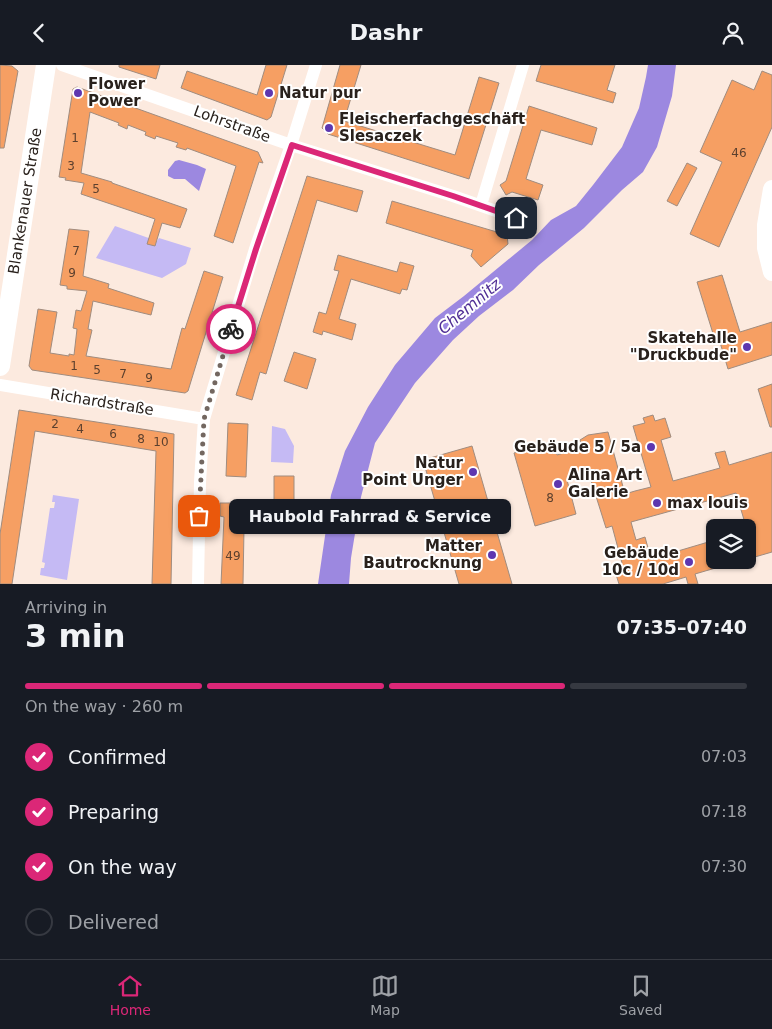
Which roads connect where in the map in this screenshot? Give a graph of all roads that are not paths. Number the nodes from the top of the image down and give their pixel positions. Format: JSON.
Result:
{"nodes":[{"id":1,"x":46,"y":65,"type":"edge"},
{"id":2,"x":62,"y":65,"type":"edge"},
{"id":3,"x":316,"y":65,"type":"edge"},
{"id":4,"x":523,"y":65,"type":"edge"},
{"id":5,"x":292,"y":145,"type":"junction"},
{"id":6,"x":772,"y":189,"type":"edge"},
{"id":7,"x":481,"y":205,"type":"junction"},
{"id":8,"x":516,"y":218,"type":"dead end"},
{"id":9,"x":772,"y":272,"type":"edge"},
{"id":10,"x":0,"y":366,"type":"edge"},
{"id":11,"x":0,"y":385,"type":"edge"},
{"id":12,"x":204,"y":419,"type":"junction"},
{"id":13,"x":198,"y":584,"type":"edge"}],
"edges":[{"from":1,"to":10,"type":"main road","name":"Blankenauer Straße"},
{"from":2,"to":5,"type":"street","name":"Lohrstraße"},
{"from":3,"to":5,"type":"street"},
{"from":4,"to":7,"type":"street"},
{"from":5,"to":7,"type":"street","name":"Lohrstraße"},
{"from":5,"to":12,"type":"street"},
{"from":6,"to":9,"type":"main road"},
{"from":7,"to":8,"type":"street","name":"Lohrstraße"},
{"from":11,"to":12,"type":"street","name":"Richardstraße"},
{"from":12,"to":13,"type":"street"}]}
